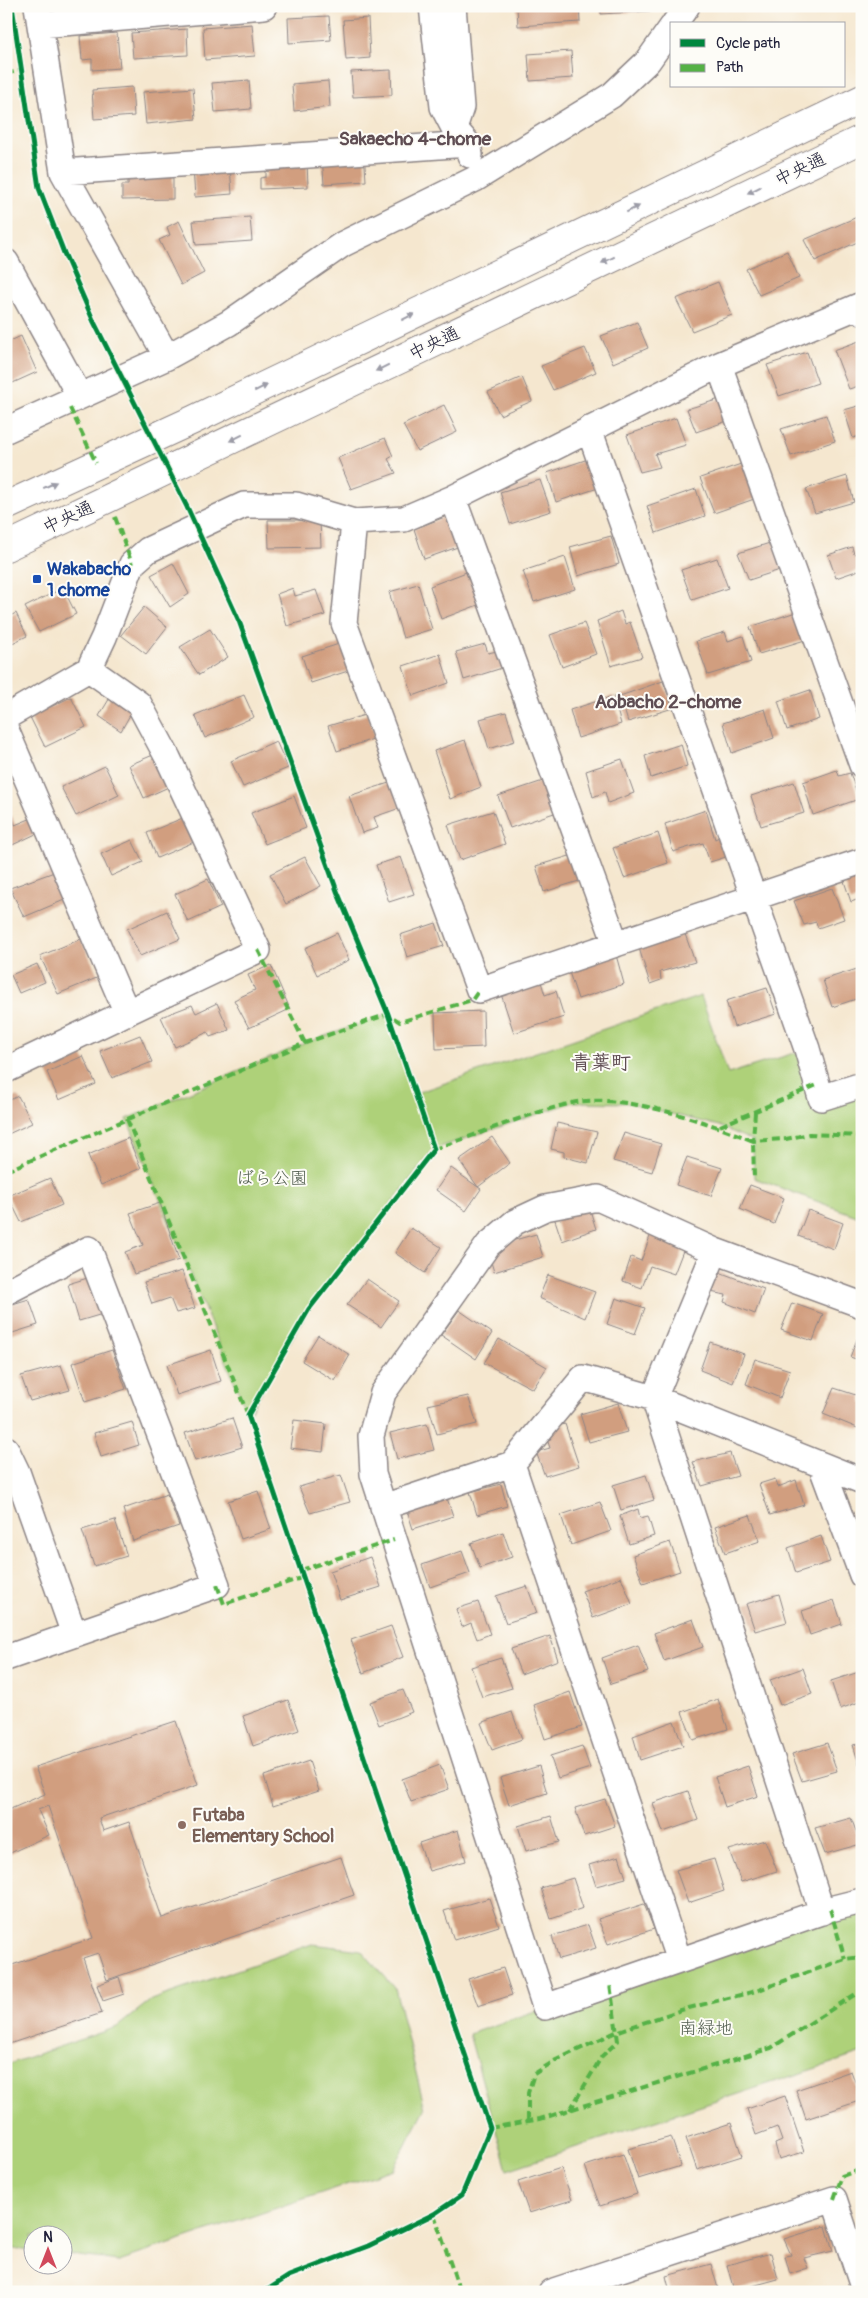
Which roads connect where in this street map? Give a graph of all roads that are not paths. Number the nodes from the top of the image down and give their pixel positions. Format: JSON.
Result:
{"nodes":[{"id":1,"x":264,"y":6,"type":"edge"},
{"id":2,"x":432,"y":6,"type":"edge"},
{"id":3,"x":453,"y":6,"type":"edge"},
{"id":4,"x":687,"y":6,"type":"edge"},
{"id":5,"x":38,"y":16,"type":"edge"},
{"id":6,"x":675,"y":22,"type":"edge"},
{"id":7,"x":670,"y":30,"type":"edge"},
{"id":8,"x":862,"y":99,"type":"edge"},
{"id":9,"x":461,"y":136,"type":"junction"},
{"id":10,"x":862,"y":139,"type":"edge"},
{"id":11,"x":63,"y":172,"type":"junction"},
{"id":12,"x":475,"y":179,"type":"junction"},
{"id":13,"x":6,"y":262,"type":"edge"},
{"id":14,"x":862,"y":312,"type":"edge"},
{"id":15,"x":167,"y":356,"type":"junction"},
{"id":16,"x":719,"y":365,"type":"junction"},
{"id":17,"x":79,"y":395,"type":"junction"},
{"id":18,"x":589,"y":428,"type":"junction"},
{"id":19,"x":6,"y":430,"type":"edge"},
{"id":20,"x":453,"y":498,"type":"junction"},
{"id":21,"x":6,"y":506,"type":"edge"},
{"id":22,"x":354,"y":522,"type":"junction"},
{"id":23,"x":6,"y":547,"type":"edge"},
{"id":24,"x":89,"y":669,"type":"junction"},
{"id":25,"x":6,"y":717,"type":"edge"},
{"id":26,"x":6,"y":730,"type":"edge"},
{"id":27,"x":862,"y":766,"type":"edge"},
{"id":28,"x":862,"y":861,"type":"edge"},
{"id":29,"x":754,"y":898,"type":"junction"},
{"id":30,"x":616,"y":944,"type":"junction"},
{"id":31,"x":128,"y":1013,"type":"junction"},
{"id":32,"x":6,"y":1070,"type":"edge"},
{"id":33,"x":862,"y":1085,"type":"edge"},
{"id":34,"x":715,"y":1251,"type":"junction"},
{"id":35,"x":6,"y":1292,"type":"edge"},
{"id":36,"x":862,"y":1305,"type":"edge"},
{"id":37,"x":654,"y":1398,"type":"junction"},
{"id":38,"x":6,"y":1449,"type":"edge"},
{"id":39,"x":512,"y":1464,"type":"junction"},
{"id":40,"x":821,"y":1465,"type":"junction"},
{"id":41,"x":862,"y":1481,"type":"edge"},
{"id":42,"x":383,"y":1507,"type":"junction"},
{"id":43,"x":862,"y":1575,"type":"edge"},
{"id":44,"x":74,"y":1634,"type":"junction"},
{"id":45,"x":6,"y":1658,"type":"edge"},
{"id":46,"x":862,"y":1902,"type":"edge"},
{"id":47,"x":822,"y":1912,"type":"junction"},
{"id":48,"x":679,"y":1961,"type":"junction"},
{"id":49,"x":862,"y":2284,"type":"edge"},
{"id":50,"x":550,"y":2292,"type":"edge"}],
"edges":[{"from":1,"to":5,"type":"street"},
{"from":2,"to":9,"type":"street"},
{"from":3,"to":9,"type":"street"},
{"from":4,"to":6,"type":"street"},
{"from":5,"to":11,"type":"street"},
{"from":7,"to":12,"type":"street"},
{"from":21,"to":8,"type":"street","name":"中央通","one_way":true},
{"from":9,"to":11,"type":"street"},
{"from":9,"to":12,"type":"street"},
{"from":10,"to":23,"type":"street","name":"中央通","one_way":true},
{"from":11,"to":15,"type":"street"},
{"from":12,"to":15,"type":"street"},
{"from":13,"to":17,"type":"street"},
{"from":14,"to":16,"type":"street"},
{"from":15,"to":17,"type":"street"},
{"from":16,"to":18,"type":"street"},
{"from":16,"to":27,"type":"street"},
{"from":17,"to":19,"type":"street"},
{"from":18,"to":20,"type":"street"},
{"from":18,"to":29,"type":"street"},
{"from":20,"to":22,"type":"street"},
{"from":20,"to":30,"type":"street"},
{"from":22,"to":24,"type":"street"},
{"from":22,"to":30,"type":"street"},
{"from":24,"to":25,"type":"street"},
{"from":24,"to":31,"type":"street"},
{"from":26,"to":31,"type":"street"},
{"from":28,"to":29,"type":"street"},
{"from":29,"to":30,"type":"street"},
{"from":29,"to":33,"type":"street"},
{"from":31,"to":32,"type":"street"},
{"from":34,"to":36,"type":"street"},
{"from":34,"to":37,"type":"street"},
{"from":34,"to":42,"type":"street"},
{"from":35,"to":44,"type":"street"},
{"from":37,"to":39,"type":"street"},
{"from":37,"to":40,"type":"street"},
{"from":37,"to":47,"type":"street"},
{"from":38,"to":44,"type":"street"},
{"from":39,"to":42,"type":"street"},
{"from":39,"to":48,"type":"street"},
{"from":40,"to":41,"type":"street"},
{"from":40,"to":43,"type":"street"},
{"from":42,"to":48,"type":"street"},
{"from":44,"to":45,"type":"street"},
{"from":46,"to":47,"type":"street"},
{"from":47,"to":48,"type":"street"},
{"from":49,"to":50,"type":"street"}]}
